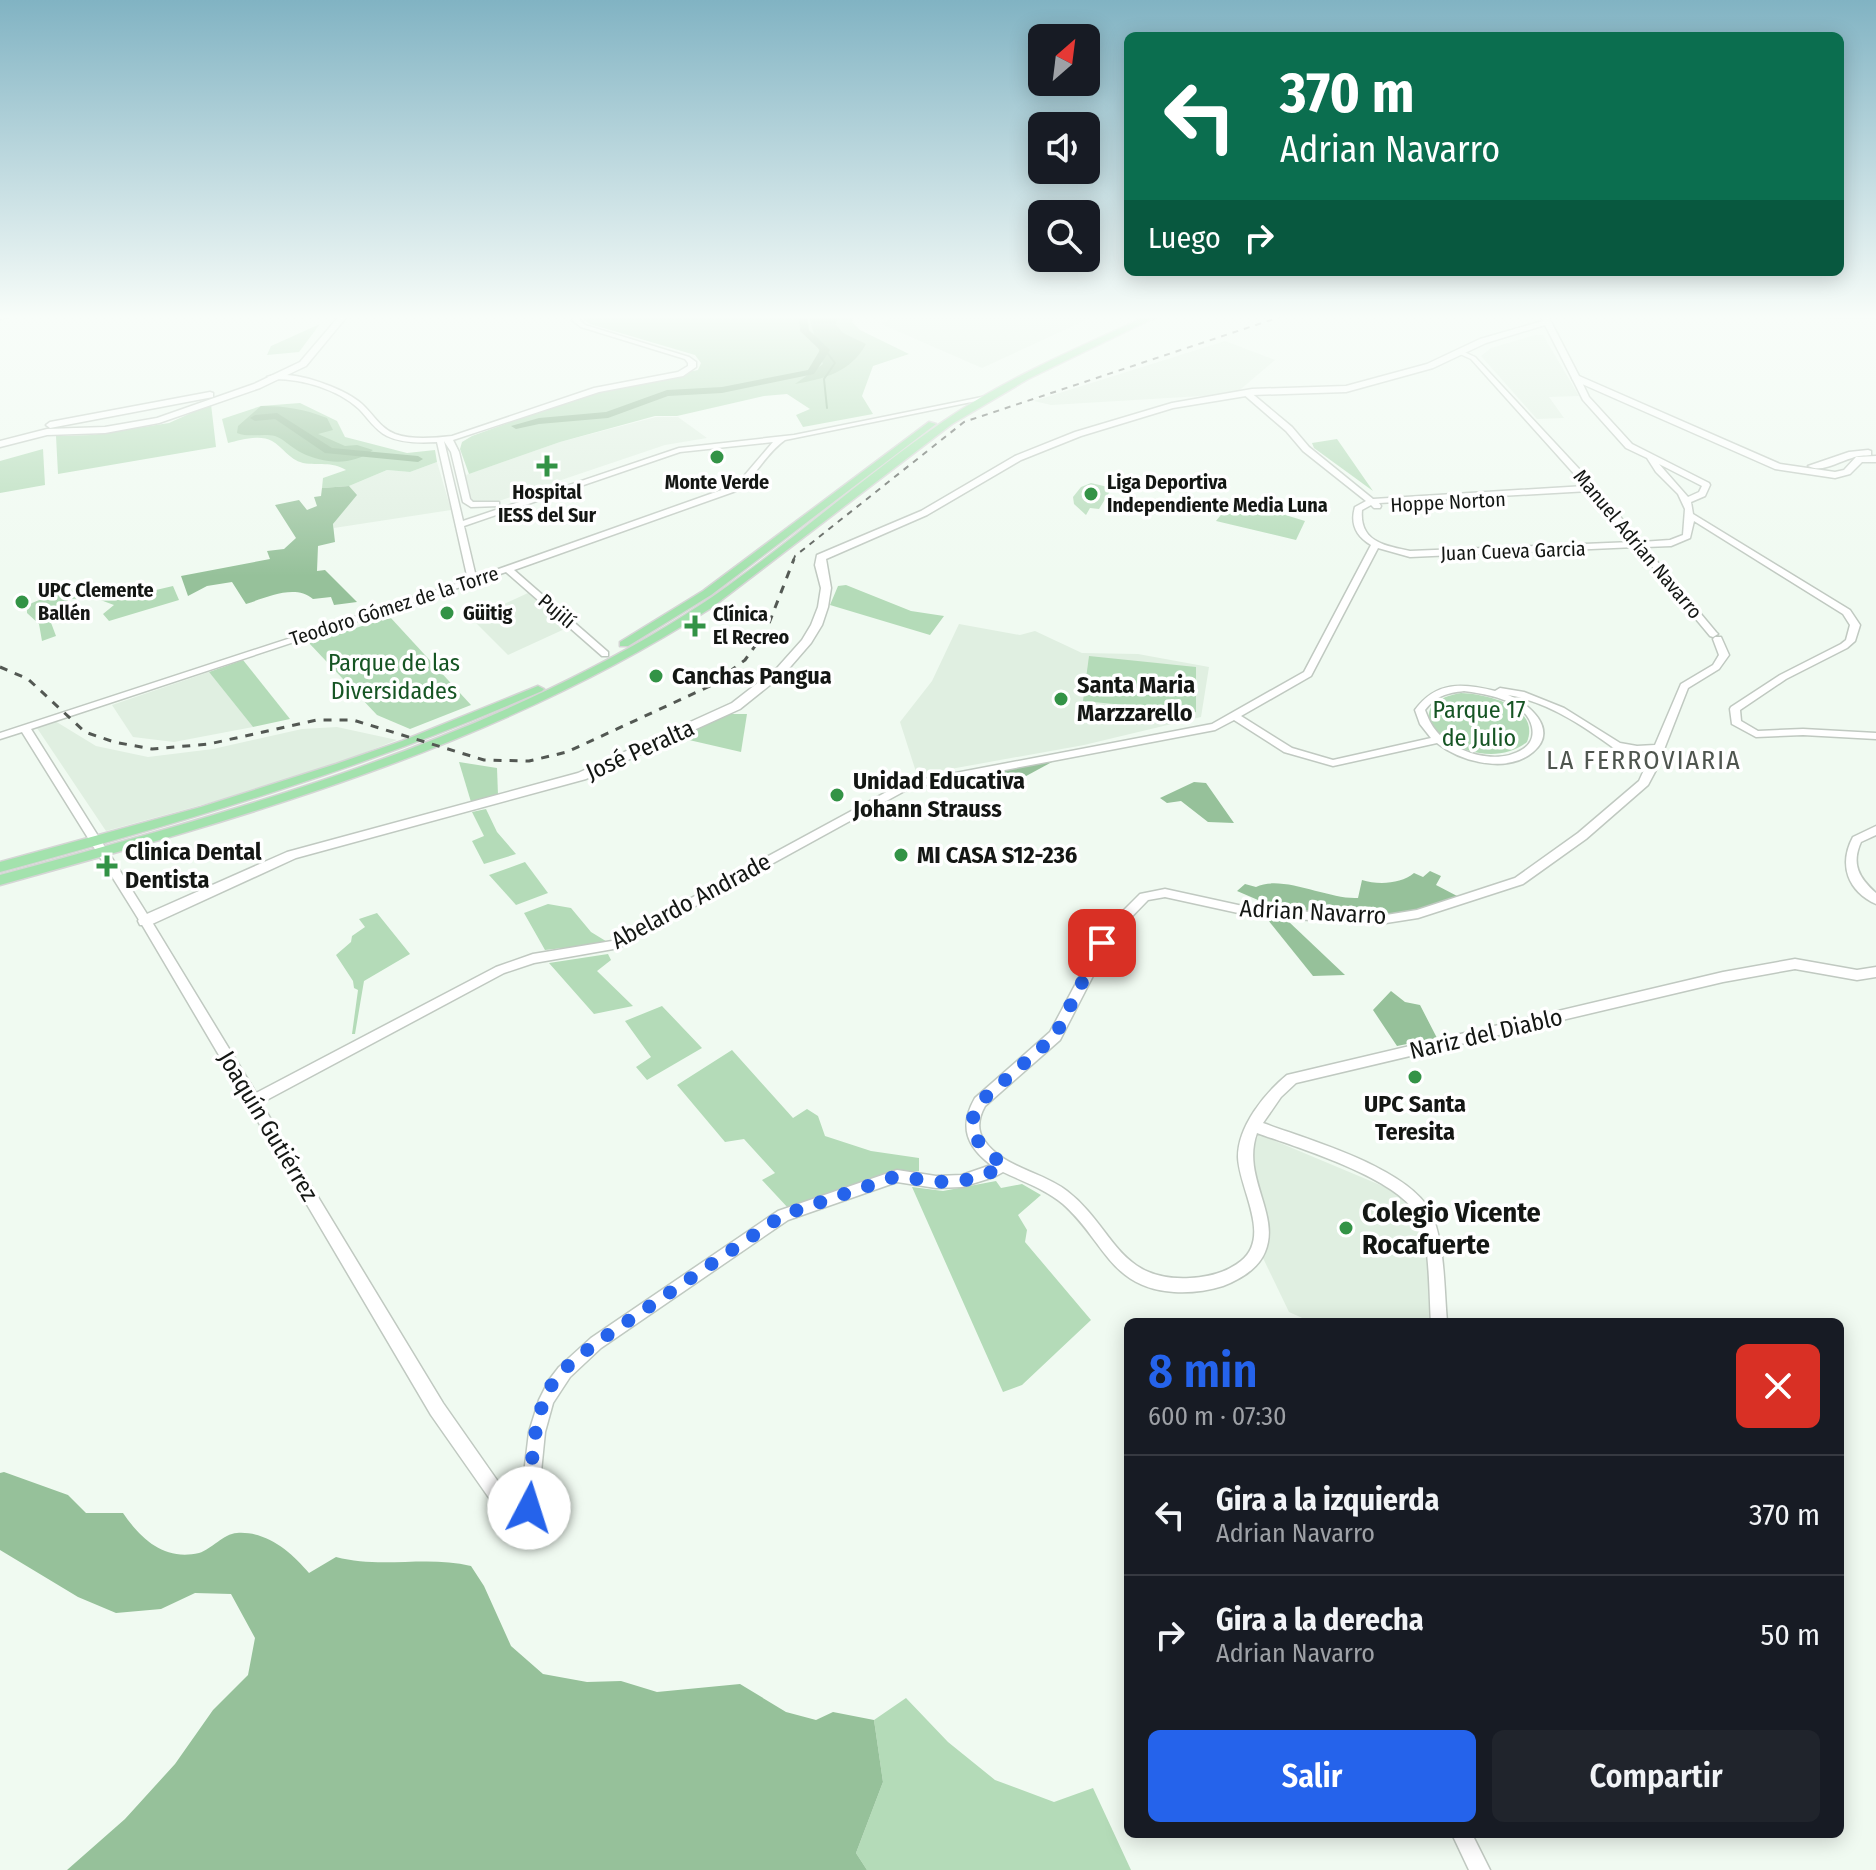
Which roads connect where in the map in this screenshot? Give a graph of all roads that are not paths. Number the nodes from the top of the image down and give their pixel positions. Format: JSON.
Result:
{"nodes":[{"id":1,"x":174,"y":401,"type":"edge"},
{"id":2,"x":212,"y":401,"type":"edge"},
{"id":3,"x":353,"y":401,"type":"edge"},
{"id":4,"x":564,"y":401,"type":"edge"},
{"id":5,"x":952,"y":401,"type":"edge"},
{"id":6,"x":969,"y":401,"type":"edge"},
{"id":7,"x":976,"y":401,"type":"edge"},
{"id":8,"x":1216,"y":401,"type":"edge"},
{"id":9,"x":1256,"y":401,"type":"edge"},
{"id":10,"x":1513,"y":401,"type":"edge"},
{"id":11,"x":1589,"y":401,"type":"edge"},
{"id":12,"x":1628,"y":401,"type":"edge"},
{"id":13,"x":1645,"y":401,"type":"edge"},
{"id":14,"x":947,"y":410,"type":"junction"},
{"id":15,"x":482,"y":429,"type":"junction"},
{"id":16,"x":794,"y":437,"type":"junction"},
{"id":17,"x":782,"y":439,"type":"junction"},
{"id":18,"x":444,"y":440,"type":"junction"},
{"id":19,"x":0,"y":441,"type":"edge"},
{"id":20,"x":753,"y":443,"type":"junction"},
{"id":21,"x":770,"y":450,"type":"junction"},
{"id":22,"x":455,"y":452,"type":"junction"},
{"id":23,"x":1876,"y":457,"type":"edge"},
{"id":24,"x":1651,"y":459,"type":"junction"},
{"id":25,"x":1594,"y":490,"type":"junction"},
{"id":26,"x":1688,"y":500,"type":"junction"},
{"id":27,"x":1375,"y":504,"type":"junction"},
{"id":28,"x":454,"y":505,"type":"junction"},
{"id":29,"x":469,"y":509,"type":"junction"},
{"id":30,"x":490,"y":513,"type":"junction"},
{"id":31,"x":1692,"y":516,"type":"junction"},
{"id":32,"x":462,"y":524,"type":"junction"},
{"id":33,"x":1375,"y":545,"type":"junction"},
{"id":34,"x":1641,"y":545,"type":"junction"},
{"id":35,"x":508,"y":569,"type":"junction"},
{"id":36,"x":473,"y":581,"type":"junction"},
{"id":37,"x":605,"y":654,"type":"junction"},
{"id":38,"x":1490,"y":692,"type":"junction"},
{"id":39,"x":1536,"y":699,"type":"junction"},
{"id":40,"x":1520,"y":706,"type":"junction"},
{"id":41,"x":1234,"y":716,"type":"junction"},
{"id":42,"x":25,"y":728,"type":"junction"},
{"id":43,"x":0,"y":736,"type":"edge"},
{"id":44,"x":1876,"y":736,"type":"edge"},
{"id":45,"x":1437,"y":740,"type":"junction"},
{"id":46,"x":1613,"y":744,"type":"junction"},
{"id":47,"x":1657,"y":748,"type":"junction"},
{"id":48,"x":1651,"y":770,"type":"junction"},
{"id":49,"x":1876,"y":830,"type":"edge"},
{"id":50,"x":98,"y":847,"type":"junction"},
{"id":51,"x":0,"y":867,"type":"edge"},
{"id":52,"x":0,"y":880,"type":"edge"},
{"id":53,"x":1876,"y":900,"type":"edge"},
{"id":54,"x":145,"y":921,"type":"junction"},
{"id":55,"x":1876,"y":972,"type":"edge"},
{"id":56,"x":253,"y":1101,"type":"junction"},
{"id":57,"x":1255,"y":1126,"type":"junction"},
{"id":58,"x":1004,"y":1165,"type":"junction"},
{"id":59,"x":1253,"y":1260,"type":"joint"},
{"id":60,"x":1439,"y":1318,"type":"edge"},
{"id":61,"x":1464,"y":1838,"type":"edge"},
{"id":62,"x":1480,"y":1870,"type":"edge"}],
"edges":[{"from":1,"to":19,"type":"main road"},
{"from":2,"to":19,"type":"main road"},
{"from":3,"to":18,"type":"street"},
{"from":4,"to":15,"type":"street"},
{"from":5,"to":29,"type":"street"},
{"from":6,"to":14,"type":"main road"},
{"from":7,"to":50,"type":"main road"},
{"from":8,"to":54,"type":"main road","name":"José Peralta"},
{"from":9,"to":27,"type":"street"},
{"from":10,"to":25,"type":"street","name":"Manuel Adrian Navarro"},
{"from":11,"to":24,"type":"street"},
{"from":12,"to":23,"type":"main road"},
{"from":13,"to":23,"type":"main road"},
{"from":14,"to":16,"type":"street"},
{"from":14,"to":37,"type":"main road"},
{"from":15,"to":18,"type":"street"},
{"from":15,"to":22,"type":"street"},
{"from":16,"to":17,"type":"street"},
{"from":16,"to":21,"type":"street","name":"Teodoro Gómez de la Torre"},
{"from":17,"to":20,"type":"street"},
{"from":17,"to":21,"type":"street","name":"Teodoro Gómez de la Torre"},
{"from":18,"to":22,"type":"street"},
{"from":18,"to":28,"type":"street"},
{"from":20,"to":21,"type":"street"},
{"from":20,"to":30,"type":"street"},
{"from":21,"to":35,"type":"street","name":"Teodoro Gómez de la Torre"},
{"from":22,"to":29,"type":"street"},
{"from":24,"to":26,"type":"street"},
{"from":24,"to":26,"type":"street"},
{"from":25,"to":27,"type":"street","name":"Hoppe Norton"},
{"from":25,"to":34,"type":"street","name":"Manuel Adrian Navarro"},
{"from":26,"to":31,"type":"street"},
{"from":27,"to":33,"type":"street","name":"Hoppe Norton"},
{"from":28,"to":29,"type":"street"},
{"from":28,"to":32,"type":"street"},
{"from":29,"to":30,"type":"street"},
{"from":29,"to":32,"type":"street"},
{"from":30,"to":32,"type":"street"},
{"from":31,"to":34,"type":"street","name":"Juan Cueva Garcia"},
{"from":31,"to":44,"type":"street"},
{"from":32,"to":36,"type":"street"},
{"from":33,"to":34,"type":"street","name":"Juan Cueva Garcia"},
{"from":33,"to":41,"type":"street","name":"Abelardo Andrade"},
{"from":34,"to":47,"type":"street","name":"Manuel Adrian Navarro"},
{"from":35,"to":36,"type":"street","name":"Teodoro Gómez de la Torre"},
{"from":35,"to":37,"type":"street","name":"Pujilí"},
{"from":36,"to":42,"type":"street","name":"Teodoro Gómez de la Torre"},
{"from":37,"to":50,"type":"main road"},
{"from":38,"to":39,"type":"street"},
{"from":38,"to":40,"type":"street"},
{"from":38,"to":45,"type":"street"},
{"from":39,"to":40,"type":"street"},
{"from":39,"to":46,"type":"street"},
{"from":40,"to":45,"type":"street"},
{"from":41,"to":45,"type":"street"},
{"from":41,"to":56,"type":"street","name":"Abelardo Andrade"},
{"from":42,"to":43,"type":"street","name":"Teodoro Gómez de la Torre"},
{"from":42,"to":50,"type":"street","name":"Joaquín Gutiérrez"},
{"from":46,"to":47,"type":"street"},
{"from":46,"to":48,"type":"street"},
{"from":47,"to":48,"type":"street","name":"Manuel Adrian Navarro"},
{"from":48,"to":58,"type":"street","name":"Adrian Navarro"},
{"from":49,"to":53,"type":"street"},
{"from":50,"to":51,"type":"main road"},
{"from":50,"to":52,"type":"main road"},
{"from":50,"to":54,"type":"street","name":"Joaquín Gutiérrez"},
{"from":54,"to":56,"type":"street","name":"Joaquín Gutiérrez"},
{"from":55,"to":57,"type":"street","name":"Nariz del Diablo"},
{"from":56,"to":58,"type":"street","name":"Joaquín Gutiérrez"},
{"from":57,"to":59,"type":"street","name":"Nariz del Diablo"},
{"from":57,"to":60,"type":"street"},
{"from":58,"to":59,"type":"street","name":"Adrian Navarro"},
{"from":61,"to":62,"type":"street"}]}
